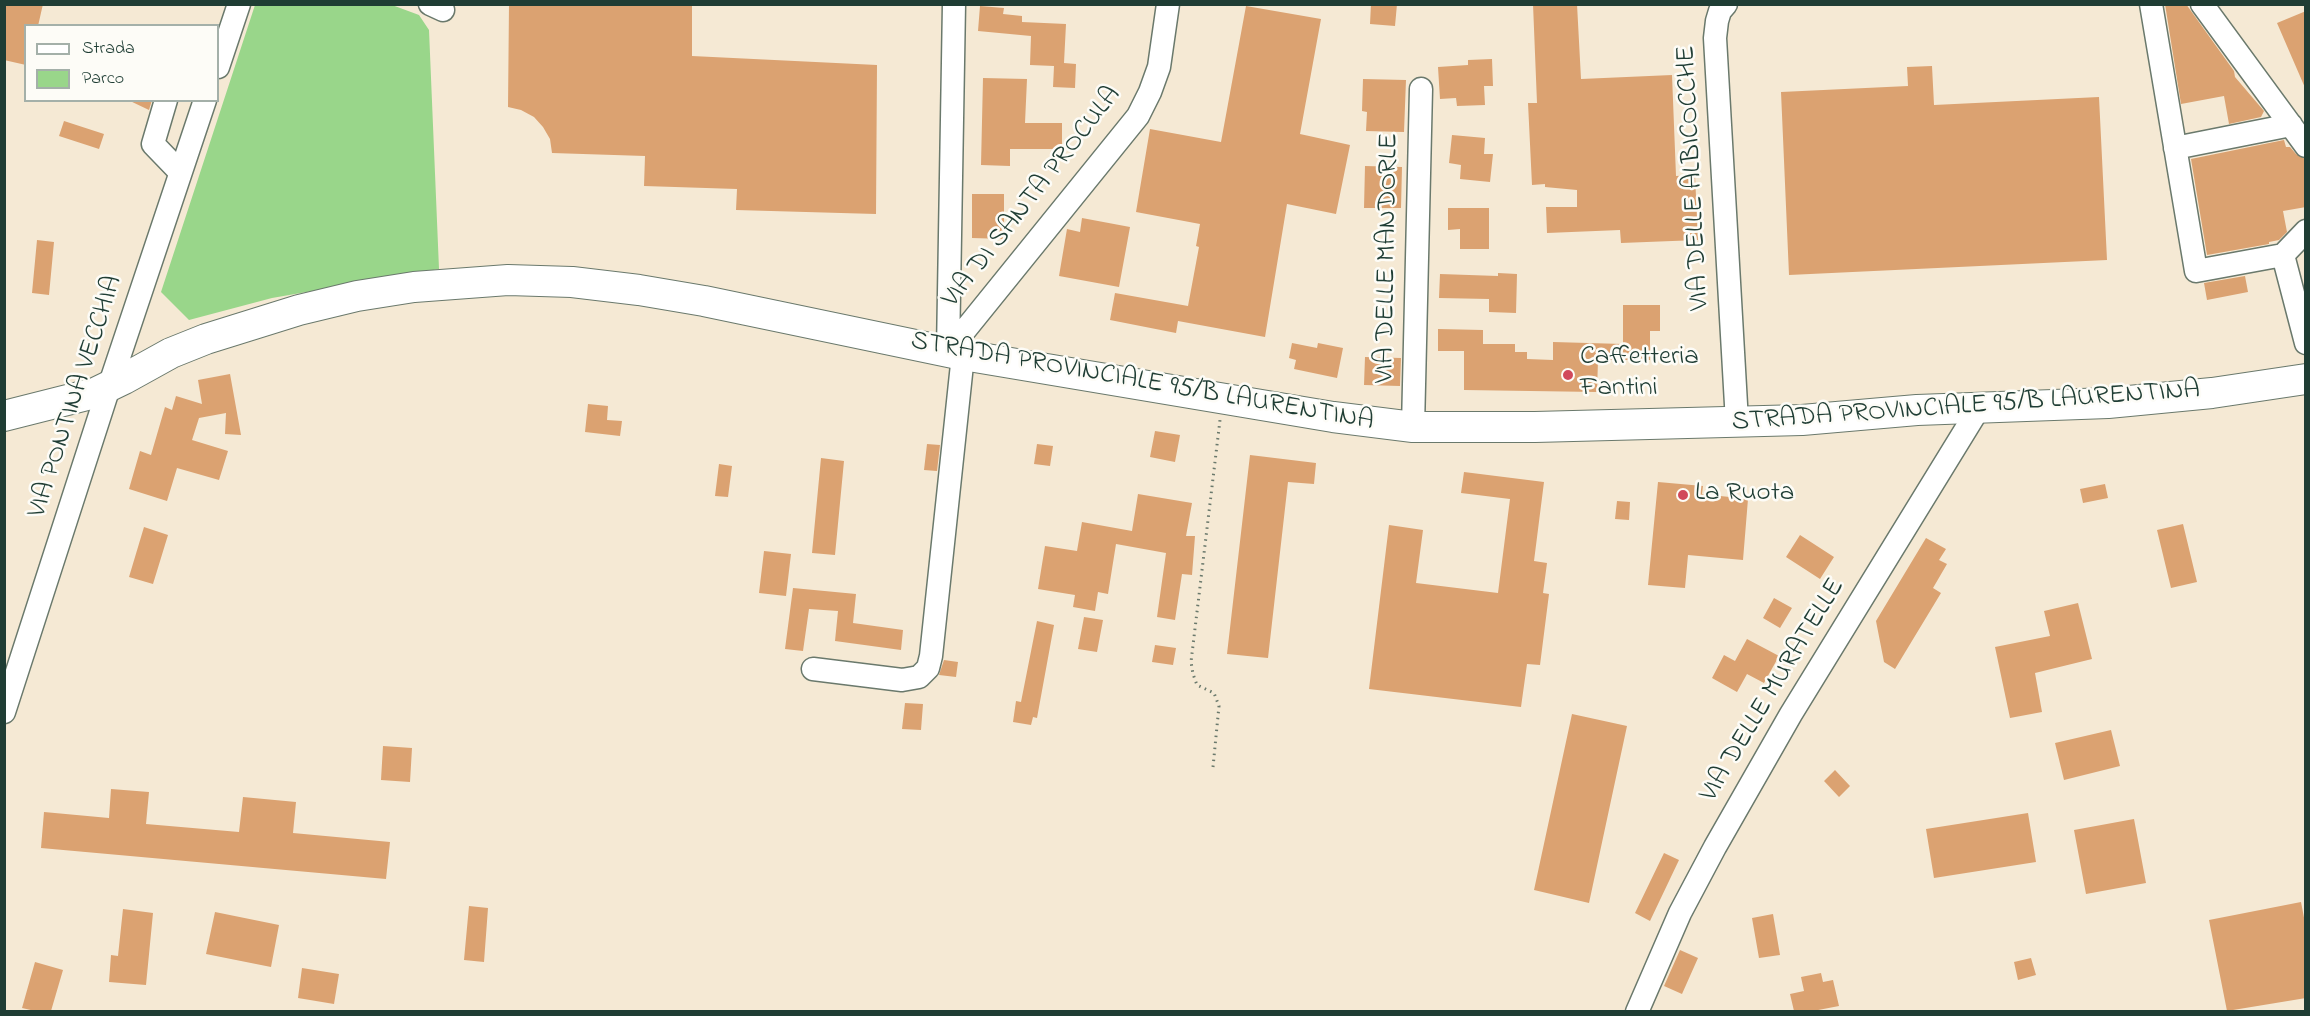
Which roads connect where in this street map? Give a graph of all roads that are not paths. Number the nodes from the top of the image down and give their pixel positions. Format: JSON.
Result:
{"nodes":[{"id":1,"x":954,"y":4,"type":"edge"},
{"id":2,"x":1168,"y":4,"type":"edge"},
{"id":3,"x":1726,"y":4,"type":"edge"},
{"id":4,"x":2151,"y":4,"type":"edge"},
{"id":5,"x":2202,"y":4,"type":"edge"},
{"id":6,"x":230,"y":15,"type":"edge"},
{"id":7,"x":219,"y":63,"type":"edge"},
{"id":8,"x":1421,"y":89,"type":"dead end"},
{"id":9,"x":165,"y":102,"type":"edge"},
{"id":10,"x":204,"y":102,"type":"edge"},
{"id":11,"x":2290,"y":125,"type":"junction"},
{"id":12,"x":2306,"y":146,"type":"edge"},
{"id":13,"x":2175,"y":148,"type":"junction"},
{"id":14,"x":180,"y":172,"type":"junction"},
{"id":15,"x":2306,"y":231,"type":"edge"},
{"id":16,"x":2283,"y":255,"type":"junction"},
{"id":17,"x":2306,"y":343,"type":"edge"},
{"id":18,"x":956,"y":353,"type":"junction"},
{"id":19,"x":2306,"y":379,"type":"edge"},
{"id":20,"x":109,"y":387,"type":"junction"},
{"id":21,"x":1979,"y":408,"type":"junction"},
{"id":22,"x":4,"y":416,"type":"edge"},
{"id":23,"x":1737,"y":423,"type":"junction"},
{"id":24,"x":1413,"y":427,"type":"junction"},
{"id":25,"x":813,"y":669,"type":"dead end"},
{"id":26,"x":4,"y":712,"type":"edge"},
{"id":27,"x":1637,"y":1011,"type":"edge"}],
"edges":[{"from":1,"to":18,"type":"street"},
{"from":2,"to":18,"type":"street","name":"VIA DI SANTA PROCULA"},
{"from":3,"to":23,"type":"street","name":"VIA DELLE ALBICOCCHE"},
{"from":4,"to":13,"type":"street"},
{"from":5,"to":11,"type":"street"},
{"from":6,"to":7,"type":"street"},
{"from":8,"to":24,"type":"street","name":"VIA DELLE MANDORLE"},
{"from":9,"to":14,"type":"street"},
{"from":10,"to":14,"type":"street","name":"VIA PONTINA VECCHIA"},
{"from":11,"to":12,"type":"street"},
{"from":11,"to":13,"type":"street"},
{"from":13,"to":16,"type":"street"},
{"from":14,"to":20,"type":"street","name":"VIA PONTINA VECCHIA"},
{"from":15,"to":16,"type":"street"},
{"from":16,"to":17,"type":"street"},
{"from":18,"to":20,"type":"main road","name":"STRADA PROVINCIALE 95/B LAURENTINA"},
{"from":18,"to":24,"type":"main road","name":"STRADA PROVINCIALE 95/B LAURENTINA"},
{"from":18,"to":25,"type":"street"},
{"from":19,"to":21,"type":"main road","name":"STRADA PROVINCIALE 95/B LAURENTINA"},
{"from":20,"to":22,"type":"main road","name":"STRADA PROVINCIALE 95/B LAURENTINA"},
{"from":20,"to":26,"type":"street","name":"VIA PONTINA VECCHIA"},
{"from":21,"to":23,"type":"main road","name":"STRADA PROVINCIALE 95/B LAURENTINA"},
{"from":21,"to":27,"type":"street","name":"VIA DELLE MURATELLE"},
{"from":23,"to":24,"type":"main road","name":"STRADA PROVINCIALE 95/B LAURENTINA"}]}
